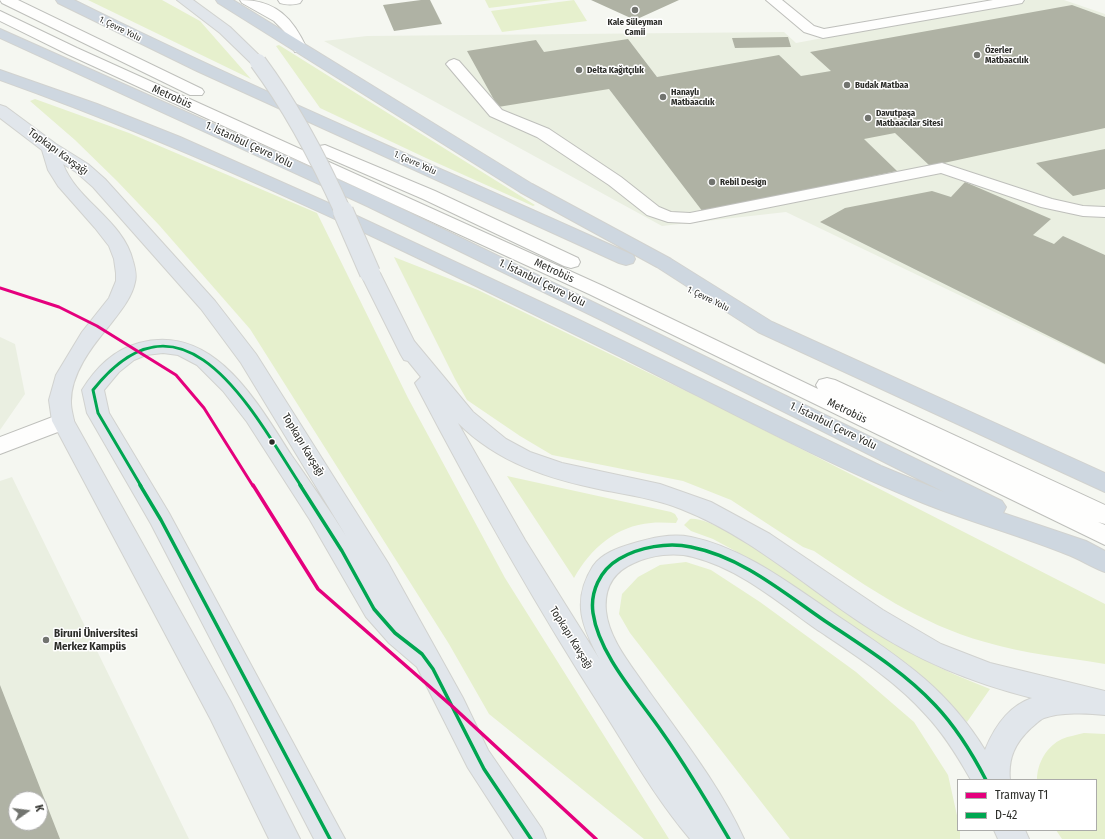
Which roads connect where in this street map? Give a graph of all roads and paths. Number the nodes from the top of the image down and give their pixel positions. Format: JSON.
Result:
{"nodes":[{"id":1,"x":7,"y":0,"type":"edge"},
{"id":2,"x":64,"y":0,"type":"edge"},
{"id":3,"x":184,"y":0,"type":"edge"},
{"id":4,"x":190,"y":0,"type":"edge"},
{"id":5,"x":223,"y":0,"type":"edge"},
{"id":6,"x":289,"y":0,"type":"edge"},
{"id":7,"x":773,"y":0,"type":"edge"},
{"id":8,"x":1017,"y":0,"type":"edge"},
{"id":9,"x":259,"y":4,"type":"edge"},
{"id":10,"x":0,"y":15,"type":"edge"},
{"id":11,"x":209,"y":18,"type":"junction"},
{"id":12,"x":0,"y":33,"type":"edge"},
{"id":13,"x":300,"y":49,"type":"junction"},
{"id":14,"x":454,"y":64,"type":"dead end"},
{"id":15,"x":4,"y":68,"type":"edge"},
{"id":16,"x":0,"y":110,"type":"edge"},
{"id":17,"x":50,"y":148,"type":"junction"},
{"id":18,"x":1105,"y":212,"type":"edge"},
{"id":19,"x":765,"y":327,"type":"junction"},
{"id":20,"x":404,"y":342,"type":"junction"},
{"id":21,"x":64,"y":421,"type":"junction"},
{"id":22,"x":0,"y":446,"type":"edge"},
{"id":23,"x":1105,"y":483,"type":"edge"},
{"id":24,"x":1105,"y":515,"type":"edge"},
{"id":25,"x":1105,"y":536,"type":"edge"},
{"id":26,"x":1077,"y":548,"type":"junction"},
{"id":27,"x":1105,"y":562,"type":"edge"},
{"id":28,"x":425,"y":658,"type":"junction"},
{"id":29,"x":1098,"y":702,"type":"edge"},
{"id":30,"x":985,"y":779,"type":"edge"},
{"id":31,"x":996,"y":779,"type":"edge"},
{"id":32,"x":285,"y":839,"type":"edge"},
{"id":33,"x":330,"y":839,"type":"edge"},
{"id":34,"x":530,"y":839,"type":"edge"},
{"id":35,"x":709,"y":839,"type":"edge"},
{"id":36,"x":729,"y":839,"type":"edge"}],
"edges":[{"from":1,"to":24,"type":"street","name":"Metrobüs"},
{"from":2,"to":19,"type":"highway","name":"1. Çevre Yolu"},
{"from":3,"to":11,"type":"main road"},
{"from":4,"to":11,"type":"main road"},
{"from":5,"to":13,"type":"highway"},
{"from":6,"to":9,"type":"street"},
{"from":7,"to":8,"type":"street"},
{"from":9,"to":13,"type":"street"},
{"from":10,"to":25,"type":"street","name":"Metrobüs"},
{"from":11,"to":20,"type":"main road","bridge":true},
{"from":12,"to":26,"type":"highway","name":"1. İstanbul Çevre Yolu"},
{"from":13,"to":19,"type":"highway"},
{"from":14,"to":18,"type":"street"},
{"from":15,"to":26,"type":"highway"},
{"from":16,"to":17,"type":"main road","name":"Topkapı Kavşağı"},
{"from":17,"to":21,"type":"main road"},
{"from":17,"to":28,"type":"main road","name":"Topkapı Kavşağı"},
{"from":19,"to":23,"type":"highway"},
{"from":20,"to":29,"type":"main road"},
{"from":20,"to":35,"type":"main road","name":"Topkapı Kavşağı"},
{"from":21,"to":22,"type":"street"},
{"from":21,"to":32,"type":"main road"},
{"from":26,"to":27,"type":"highway"},
{"from":28,"to":33,"type":"main road"},
{"from":28,"to":34,"type":"main road","name":"Topkapı Kavşağı"},
{"from":29,"to":31,"type":"main road"},
{"from":30,"to":36,"type":"main road"}]}
